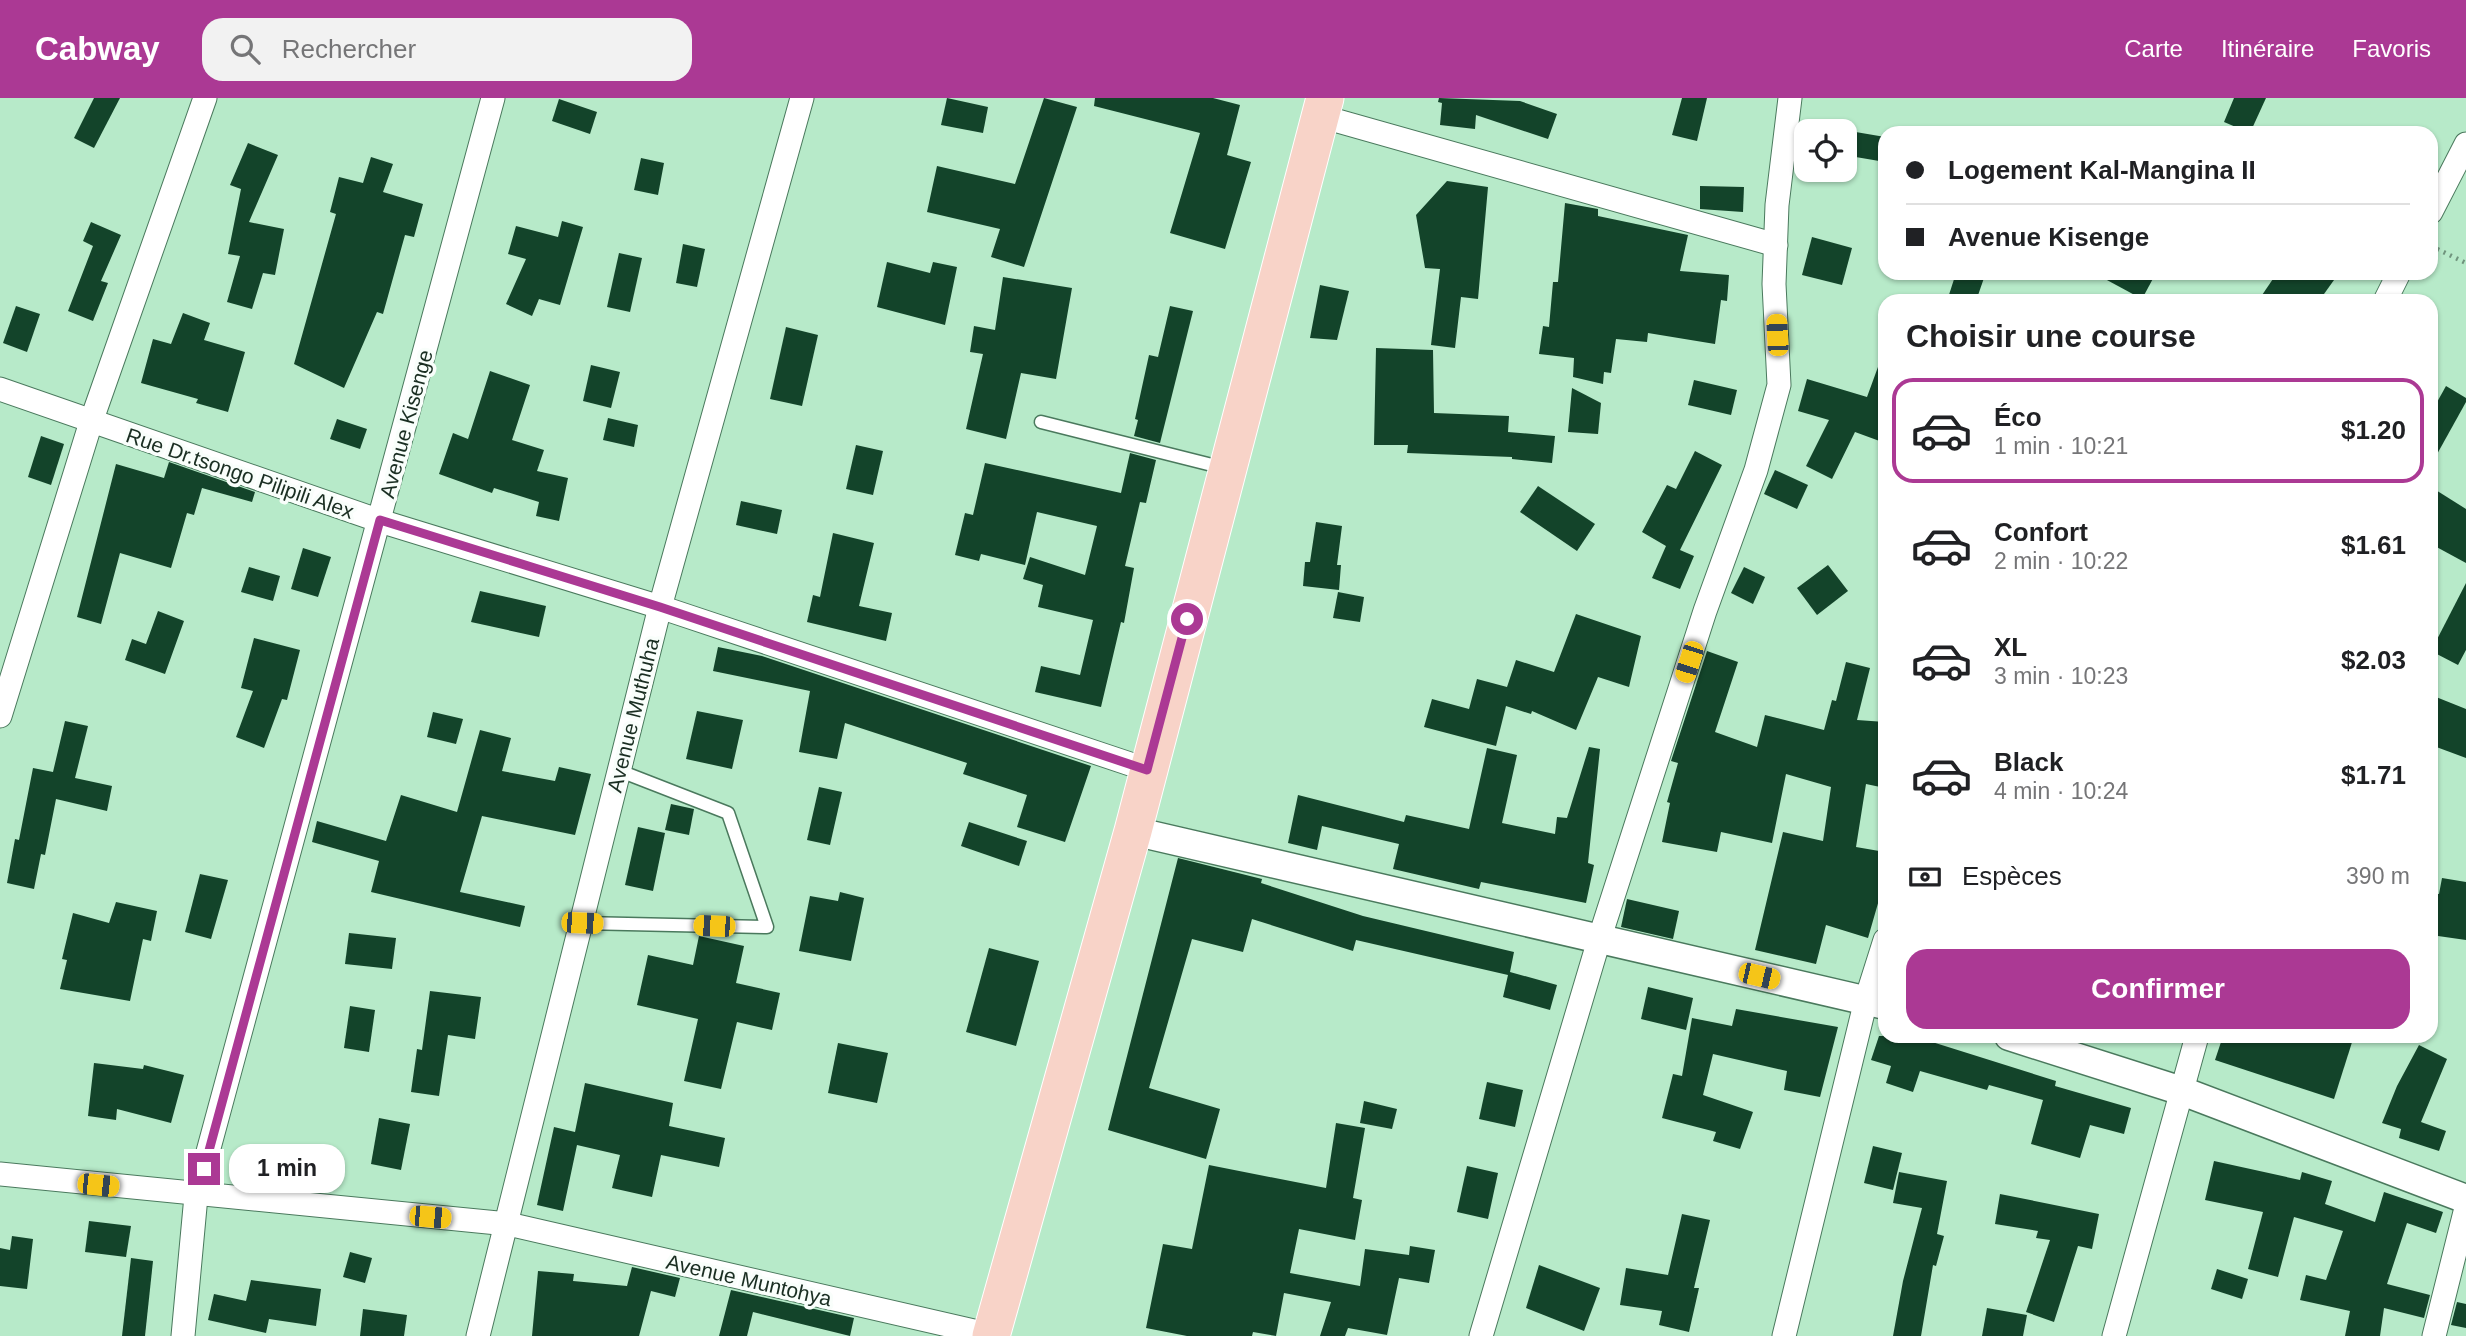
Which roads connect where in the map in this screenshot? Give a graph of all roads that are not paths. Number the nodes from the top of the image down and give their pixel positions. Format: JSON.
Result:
{"nodes":[{"id":1,"x":205,"y":98,"type":"edge"},
{"id":2,"x":493,"y":98,"type":"edge"},
{"id":3,"x":802,"y":98,"type":"edge"},
{"id":4,"x":1790,"y":98,"type":"edge"},
{"id":5,"x":1323,"y":107,"type":"edge"},
{"id":6,"x":2466,"y":144,"type":"edge"},
{"id":7,"x":2438,"y":198,"type":"edge"},
{"id":8,"x":1776,"y":245,"type":"junction"},
{"id":9,"x":0,"y":389,"type":"edge"},
{"id":10,"x":91,"y":422,"type":"junction"},
{"id":11,"x":1041,"y":422,"type":"dead end"},
{"id":12,"x":1227,"y":469,"type":"junction"},
{"id":13,"x":380,"y":520,"type":"junction"},
{"id":14,"x":660,"y":607,"type":"junction"},
{"id":15,"x":0,"y":716,"type":"edge"},
{"id":16,"x":1147,"y":770,"type":"junction"},
{"id":17,"x":620,"y":771,"type":"junction"},
{"id":18,"x":1133,"y":831,"type":"junction"},
{"id":19,"x":582,"y":923,"type":"junction"},
{"id":20,"x":1599,"y":940,"type":"junction"},
{"id":21,"x":1878,"y":983,"type":"edge"},
{"id":22,"x":1875,"y":1002,"type":"edge"},
{"id":23,"x":2030,"y":1043,"type":"edge"},
{"id":24,"x":2195,"y":1043,"type":"edge"},
{"id":25,"x":2182,"y":1091,"type":"junction"},
{"id":26,"x":0,"y":1174,"type":"edge"},
{"id":27,"x":196,"y":1196,"type":"junction"},
{"id":28,"x":2466,"y":1199,"type":"edge"},
{"id":29,"x":2466,"y":1208,"type":"edge"},
{"id":30,"x":508,"y":1224,"type":"junction"},
{"id":31,"x":183,"y":1336,"type":"edge"},
{"id":32,"x":478,"y":1336,"type":"edge"},
{"id":33,"x":991,"y":1336,"type":"edge"},
{"id":34,"x":1481,"y":1336,"type":"edge"},
{"id":35,"x":1784,"y":1336,"type":"edge"},
{"id":36,"x":2113,"y":1336,"type":"edge"},
{"id":37,"x":2434,"y":1336,"type":"edge"}],
"edges":[{"from":1,"to":10,"type":"street"},
{"from":2,"to":13,"type":"street","name":"Avenue Kisenge"},
{"from":3,"to":14,"type":"street","name":"Avenue Muthuha"},
{"from":4,"to":8,"type":"street"},
{"from":5,"to":8,"type":"street"},
{"from":5,"to":12,"type":"main road"},
{"from":6,"to":7,"type":"street"},
{"from":8,"to":20,"type":"street"},
{"from":9,"to":10,"type":"street","name":"Rue Dr.tsongo Pilipili Alex"},
{"from":10,"to":13,"type":"street","name":"Rue Dr.tsongo Pilipili Alex"},
{"from":10,"to":15,"type":"street"},
{"from":11,"to":12,"type":"lane"},
{"from":12,"to":16,"type":"main road"},
{"from":13,"to":14,"type":"street","name":"Rue Dr.tsongo Pilipili Alex"},
{"from":13,"to":27,"type":"street","name":"Avenue Kisenge"},
{"from":14,"to":16,"type":"street","name":"Rue Dr.tsongo Pilipili Alex"},
{"from":14,"to":17,"type":"street","name":"Avenue Muthuha"},
{"from":16,"to":18,"type":"main road"},
{"from":17,"to":19,"type":"street","name":"Avenue Muthuha"},
{"from":17,"to":19,"type":"lane"},
{"from":18,"to":20,"type":"street"},
{"from":18,"to":33,"type":"main road"},
{"from":19,"to":30,"type":"street","name":"Avenue Muthuha"},
{"from":20,"to":22,"type":"street"},
{"from":20,"to":34,"type":"street"},
{"from":21,"to":22,"type":"street"},
{"from":22,"to":35,"type":"street"},
{"from":23,"to":25,"type":"street"},
{"from":24,"to":25,"type":"street"},
{"from":25,"to":28,"type":"street"},
{"from":25,"to":36,"type":"street"},
{"from":26,"to":27,"type":"street","name":"Avenue Muntohya"},
{"from":27,"to":30,"type":"street","name":"Avenue Muntohya"},
{"from":27,"to":31,"type":"street","name":"Avenue Kisenge"},
{"from":29,"to":37,"type":"street"},
{"from":30,"to":32,"type":"street","name":"Avenue Muthuha"},
{"from":30,"to":33,"type":"street","name":"Avenue Muntohya"}]}
